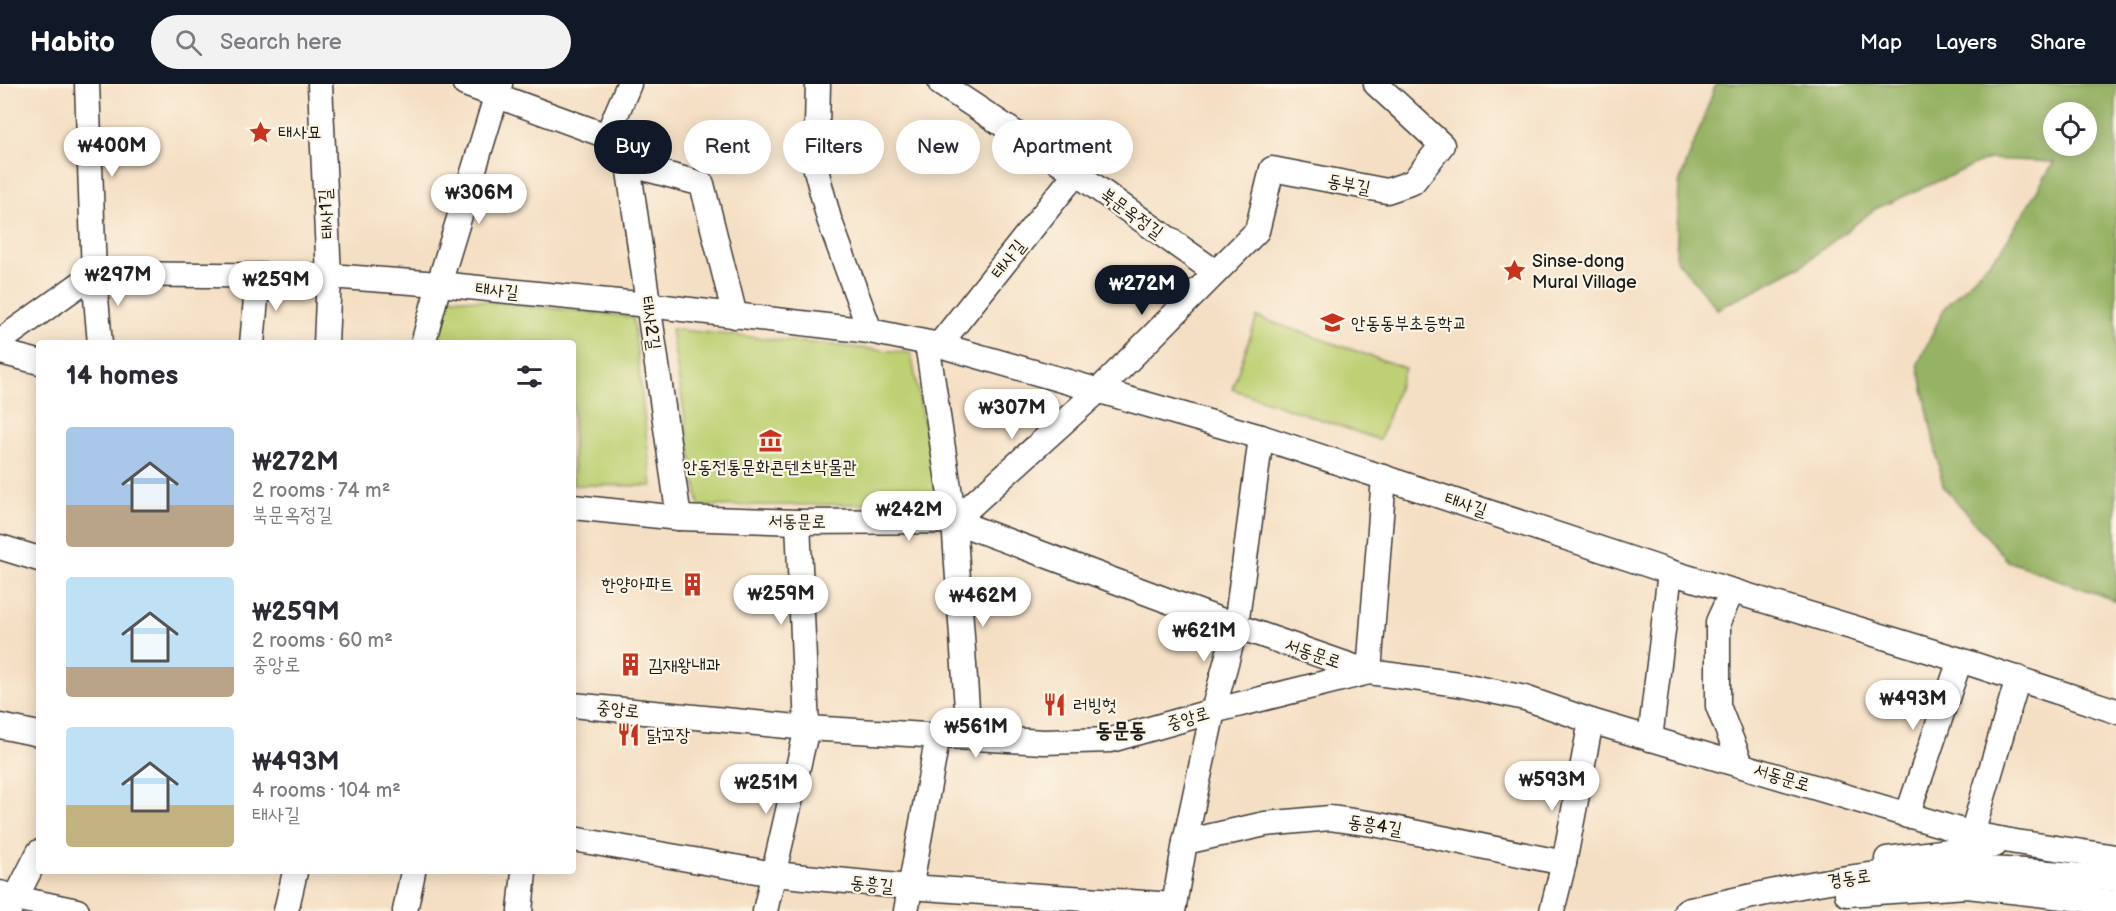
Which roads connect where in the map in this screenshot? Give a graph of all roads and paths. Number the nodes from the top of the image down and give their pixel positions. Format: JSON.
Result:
{"nodes":[{"id":1,"x":87,"y":84,"type":"edge"},
{"id":2,"x":320,"y":84,"type":"edge"},
{"id":3,"x":465,"y":84,"type":"edge"},
{"id":4,"x":629,"y":84,"type":"edge"},
{"id":5,"x":818,"y":84,"type":"edge"},
{"id":6,"x":941,"y":84,"type":"edge"},
{"id":7,"x":1377,"y":84,"type":"edge"},
{"id":8,"x":499,"y":90,"type":"edge"},
{"id":9,"x":614,"y":120,"type":"edge"},
{"id":10,"x":996,"y":120,"type":"edge"},
{"id":11,"x":594,"y":130,"type":"edge"},
{"id":12,"x":629,"y":174,"type":"edge"},
{"id":13,"x":665,"y":174,"type":"edge"},
{"id":14,"x":1075,"y":174,"type":"edge"},
{"id":15,"x":1077,"y":174,"type":"edge"},
{"id":16,"x":1215,"y":272,"type":"junction"},
{"id":17,"x":94,"y":274,"type":"junction"},
{"id":18,"x":258,"y":276,"type":"junction"},
{"id":19,"x":329,"y":276,"type":"junction"},
{"id":20,"x":439,"y":284,"type":"junction"},
{"id":21,"x":648,"y":305,"type":"junction"},
{"id":22,"x":735,"y":315,"type":"junction"},
{"id":23,"x":870,"y":331,"type":"junction"},
{"id":24,"x":100,"y":340,"type":"edge"},
{"id":25,"x":252,"y":340,"type":"edge"},
{"id":26,"x":326,"y":340,"type":"edge"},
{"id":27,"x":424,"y":340,"type":"edge"},
{"id":28,"x":0,"y":341,"type":"edge"},
{"id":29,"x":933,"y":344,"type":"junction"},
{"id":30,"x":0,"y":352,"type":"edge"},
{"id":31,"x":36,"y":361,"type":"edge"},
{"id":32,"x":1099,"y":390,"type":"junction"},
{"id":33,"x":1261,"y":437,"type":"junction"},
{"id":34,"x":1384,"y":477,"type":"junction"},
{"id":35,"x":576,"y":507,"type":"edge"},
{"id":36,"x":679,"y":518,"type":"junction"},
{"id":37,"x":954,"y":521,"type":"junction"},
{"id":38,"x":798,"y":522,"type":"junction"},
{"id":39,"x":0,"y":547,"type":"edge"},
{"id":40,"x":36,"y":558,"type":"edge"},
{"id":41,"x":1670,"y":572,"type":"junction"},
{"id":42,"x":1732,"y":591,"type":"junction"},
{"id":43,"x":1236,"y":626,"type":"junction"},
{"id":44,"x":1960,"y":660,"type":"junction"},
{"id":45,"x":1369,"y":672,"type":"junction"},
{"id":46,"x":2018,"y":678,"type":"junction"},
{"id":47,"x":576,"y":705,"type":"edge"},
{"id":48,"x":1213,"y":711,"type":"junction"},
{"id":49,"x":2116,"y":711,"type":"edge"},
{"id":50,"x":1591,"y":721,"type":"junction"},
{"id":51,"x":0,"y":726,"type":"edge"},
{"id":52,"x":807,"y":728,"type":"junction"},
{"id":53,"x":36,"y":733,"type":"edge"},
{"id":54,"x":938,"y":735,"type":"junction"},
{"id":55,"x":969,"y":737,"type":"junction"},
{"id":56,"x":1650,"y":739,"type":"junction"},
{"id":57,"x":1741,"y":764,"type":"junction"},
{"id":58,"x":1907,"y":816,"type":"junction"},
{"id":59,"x":1972,"y":834,"type":"junction"},
{"id":60,"x":576,"y":840,"type":"edge"},
{"id":61,"x":1185,"y":842,"type":"junction"},
{"id":62,"x":2016,"y":842,"type":"junction"},
{"id":63,"x":36,"y":857,"type":"edge"},
{"id":64,"x":2116,"y":857,"type":"edge"},
{"id":65,"x":1564,"y":863,"type":"junction"},
{"id":66,"x":295,"y":874,"type":"edge"},
{"id":67,"x":413,"y":874,"type":"edge"},
{"id":68,"x":524,"y":874,"type":"edge"},
{"id":69,"x":774,"y":874,"type":"junction"},
{"id":70,"x":2116,"y":879,"type":"edge"},
{"id":71,"x":1798,"y":893,"type":"junction"},
{"id":72,"x":908,"y":899,"type":"edge"},
{"id":73,"x":8,"y":901,"type":"edge"},
{"id":74,"x":2116,"y":903,"type":"edge"},
{"id":75,"x":1174,"y":908,"type":"edge"},
{"id":76,"x":77,"y":911,"type":"edge"},
{"id":77,"x":286,"y":911,"type":"edge"},
{"id":78,"x":405,"y":911,"type":"edge"},
{"id":79,"x":520,"y":911,"type":"edge"},
{"id":80,"x":765,"y":911,"type":"edge"},
{"id":81,"x":1552,"y":911,"type":"edge"},
{"id":82,"x":1686,"y":911,"type":"edge"},
{"id":83,"x":1754,"y":911,"type":"edge"}],
"edges":[{"from":1,"to":17,"type":"street"},
{"from":2,"to":19,"type":"street","name":"태사1길"},
{"from":3,"to":8,"type":"street","name":"태사2길"},
{"from":4,"to":9,"type":"street"},
{"from":5,"to":23,"type":"street"},
{"from":6,"to":10,"type":"street","name":"북문옥정길"},
{"from":7,"to":16,"type":"street","name":"동부길"},
{"from":8,"to":11,"type":"street","name":"태사2길"},
{"from":8,"to":20,"type":"street"},
{"from":12,"to":21,"type":"street","name":"태사2길"},
{"from":13,"to":22,"type":"street"},
{"from":14,"to":29,"type":"street","name":"태사길"},
{"from":15,"to":16,"type":"street","name":"북문옥정길"},
{"from":16,"to":32,"type":"street"},
{"from":17,"to":18,"type":"street","name":"태사길"},
{"from":17,"to":24,"type":"street"},
{"from":17,"to":28,"type":"street"},
{"from":18,"to":19,"type":"street","name":"태사길"},
{"from":18,"to":25,"type":"street"},
{"from":19,"to":20,"type":"street","name":"태사길"},
{"from":19,"to":26,"type":"street","name":"태사1길"},
{"from":20,"to":21,"type":"street","name":"태사길"},
{"from":20,"to":27,"type":"street"},
{"from":21,"to":22,"type":"street","name":"태사길"},
{"from":21,"to":36,"type":"street","name":"태사2길"},
{"from":22,"to":23,"type":"street","name":"태사길"},
{"from":23,"to":29,"type":"street","name":"태사길"},
{"from":29,"to":32,"type":"street","name":"태사길"},
{"from":29,"to":37,"type":"street"},
{"from":30,"to":31,"type":"street"},
{"from":32,"to":33,"type":"street","name":"태사길"},
{"from":32,"to":37,"type":"street"},
{"from":33,"to":34,"type":"street","name":"태사길"},
{"from":33,"to":43,"type":"street"},
{"from":34,"to":41,"type":"street","name":"태사길"},
{"from":34,"to":45,"type":"street"},
{"from":35,"to":36,"type":"street","name":"서동문로"},
{"from":36,"to":38,"type":"street","name":"서동문로"},
{"from":37,"to":38,"type":"street","name":"서동문로"},
{"from":37,"to":43,"type":"street","name":"서동문로"},
{"from":37,"to":55,"type":"street"},
{"from":38,"to":52,"type":"street"},
{"from":39,"to":40,"type":"street"},
{"from":41,"to":42,"type":"street","name":"태사길"},
{"from":41,"to":56,"type":"street"},
{"from":42,"to":44,"type":"street","name":"태사길"},
{"from":42,"to":57,"type":"street"},
{"from":43,"to":45,"type":"street","name":"서동문로"},
{"from":43,"to":48,"type":"street"},
{"from":44,"to":46,"type":"street","name":"태사길"},
{"from":44,"to":58,"type":"street"},
{"from":45,"to":48,"type":"street","name":"중앙로"},
{"from":45,"to":50,"type":"street","name":"서동문로"},
{"from":46,"to":49,"type":"street","name":"태사길"},
{"from":46,"to":59,"type":"street"},
{"from":47,"to":52,"type":"street","name":"중앙로"},
{"from":48,"to":55,"type":"street","name":"중앙로"},
{"from":48,"to":61,"type":"street"},
{"from":50,"to":56,"type":"street","name":"서동문로"},
{"from":50,"to":65,"type":"street"},
{"from":51,"to":53,"type":"street"},
{"from":52,"to":54,"type":"street","name":"중앙로"},
{"from":52,"to":69,"type":"street"},
{"from":54,"to":55,"type":"street","name":"중앙로"},
{"from":54,"to":72,"type":"street"},
{"from":56,"to":57,"type":"street","name":"서동문로"},
{"from":57,"to":58,"type":"street","name":"서동문로"},
{"from":58,"to":59,"type":"street","name":"서동문로"},
{"from":59,"to":62,"type":"street","name":"서동문로"},
{"from":60,"to":69,"type":"street","name":"동흥길"},
{"from":61,"to":65,"type":"street","name":"동흥4길"},
{"from":61,"to":75,"type":"street"},
{"from":62,"to":64,"type":"street"},
{"from":62,"to":71,"type":"street"},
{"from":63,"to":73,"type":"street"},
{"from":65,"to":81,"type":"street"},
{"from":66,"to":77,"type":"street"},
{"from":67,"to":78,"type":"street"},
{"from":68,"to":79,"type":"street"},
{"from":69,"to":72,"type":"street","name":"동흥길"},
{"from":69,"to":80,"type":"street"},
{"from":70,"to":71,"type":"street","name":"경동로"},
{"from":71,"to":74,"type":"street"},
{"from":71,"to":82,"type":"street","name":"경동로"},
{"from":71,"to":83,"type":"street","name":"경동로"},
{"from":72,"to":75,"type":"street","name":"동흥길"},
{"from":73,"to":76,"type":"street"}]}
